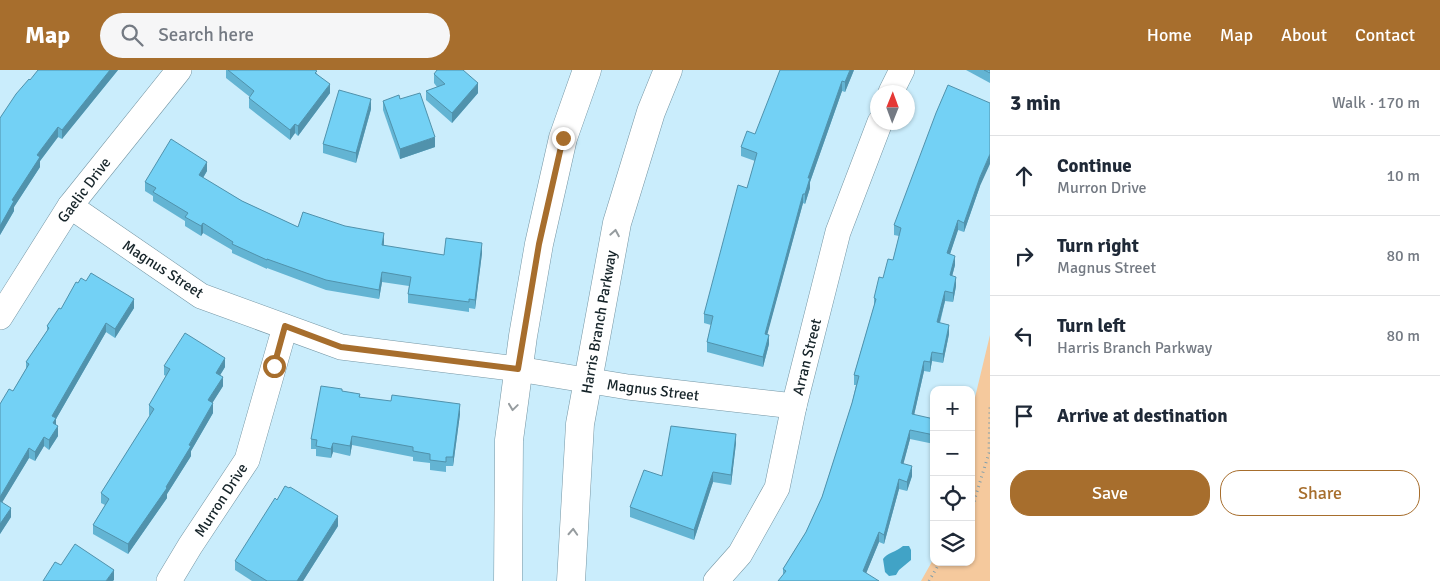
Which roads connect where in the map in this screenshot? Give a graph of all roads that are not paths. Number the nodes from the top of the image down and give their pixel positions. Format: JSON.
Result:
{"nodes":[{"id":1,"x":179,"y":70,"type":"edge"},
{"id":2,"x":587,"y":70,"type":"edge"},
{"id":3,"x":668,"y":70,"type":"edge"},
{"id":4,"x":902,"y":70,"type":"edge"},
{"id":5,"x":894,"y":85,"type":"edge"},
{"id":6,"x":877,"y":130,"type":"edge"},
{"id":7,"x":70,"y":206,"type":"junction"},
{"id":8,"x":0,"y":318,"type":"edge"},
{"id":9,"x":285,"y":326,"type":"junction"},
{"id":10,"x":518,"y":369,"type":"junction"},
{"id":11,"x":589,"y":382,"type":"junction"},
{"id":12,"x":794,"y":406,"type":"junction"},
{"id":13,"x":169,"y":581,"type":"edge"},
{"id":14,"x":508,"y":581,"type":"edge"},
{"id":15,"x":571,"y":581,"type":"edge"},
{"id":16,"x":716,"y":581,"type":"edge"}],
"edges":[{"from":1,"to":7,"type":"street","name":"Gaelic Drive"},
{"from":2,"to":10,"type":"main road"},
{"from":11,"to":3,"type":"main road","name":"Harris Branch Parkway","one_way":true},
{"from":4,"to":5,"type":"street"},
{"from":6,"to":12,"type":"street","name":"Arran Street"},
{"from":7,"to":8,"type":"street","name":"Gaelic Drive"},
{"from":7,"to":9,"type":"street","name":"Magnus Street"},
{"from":9,"to":10,"type":"street","name":"Magnus Street"},
{"from":9,"to":13,"type":"street","name":"Murron Drive"},
{"from":10,"to":11,"type":"street","name":"Magnus Street"},
{"from":10,"to":14,"type":"main road","one_way":true},
{"from":11,"to":12,"type":"street","name":"Magnus Street"},
{"from":15,"to":11,"type":"main road","name":"Harris Branch Parkway","one_way":true},
{"from":12,"to":16,"type":"street","name":"Arran Street"}]}
